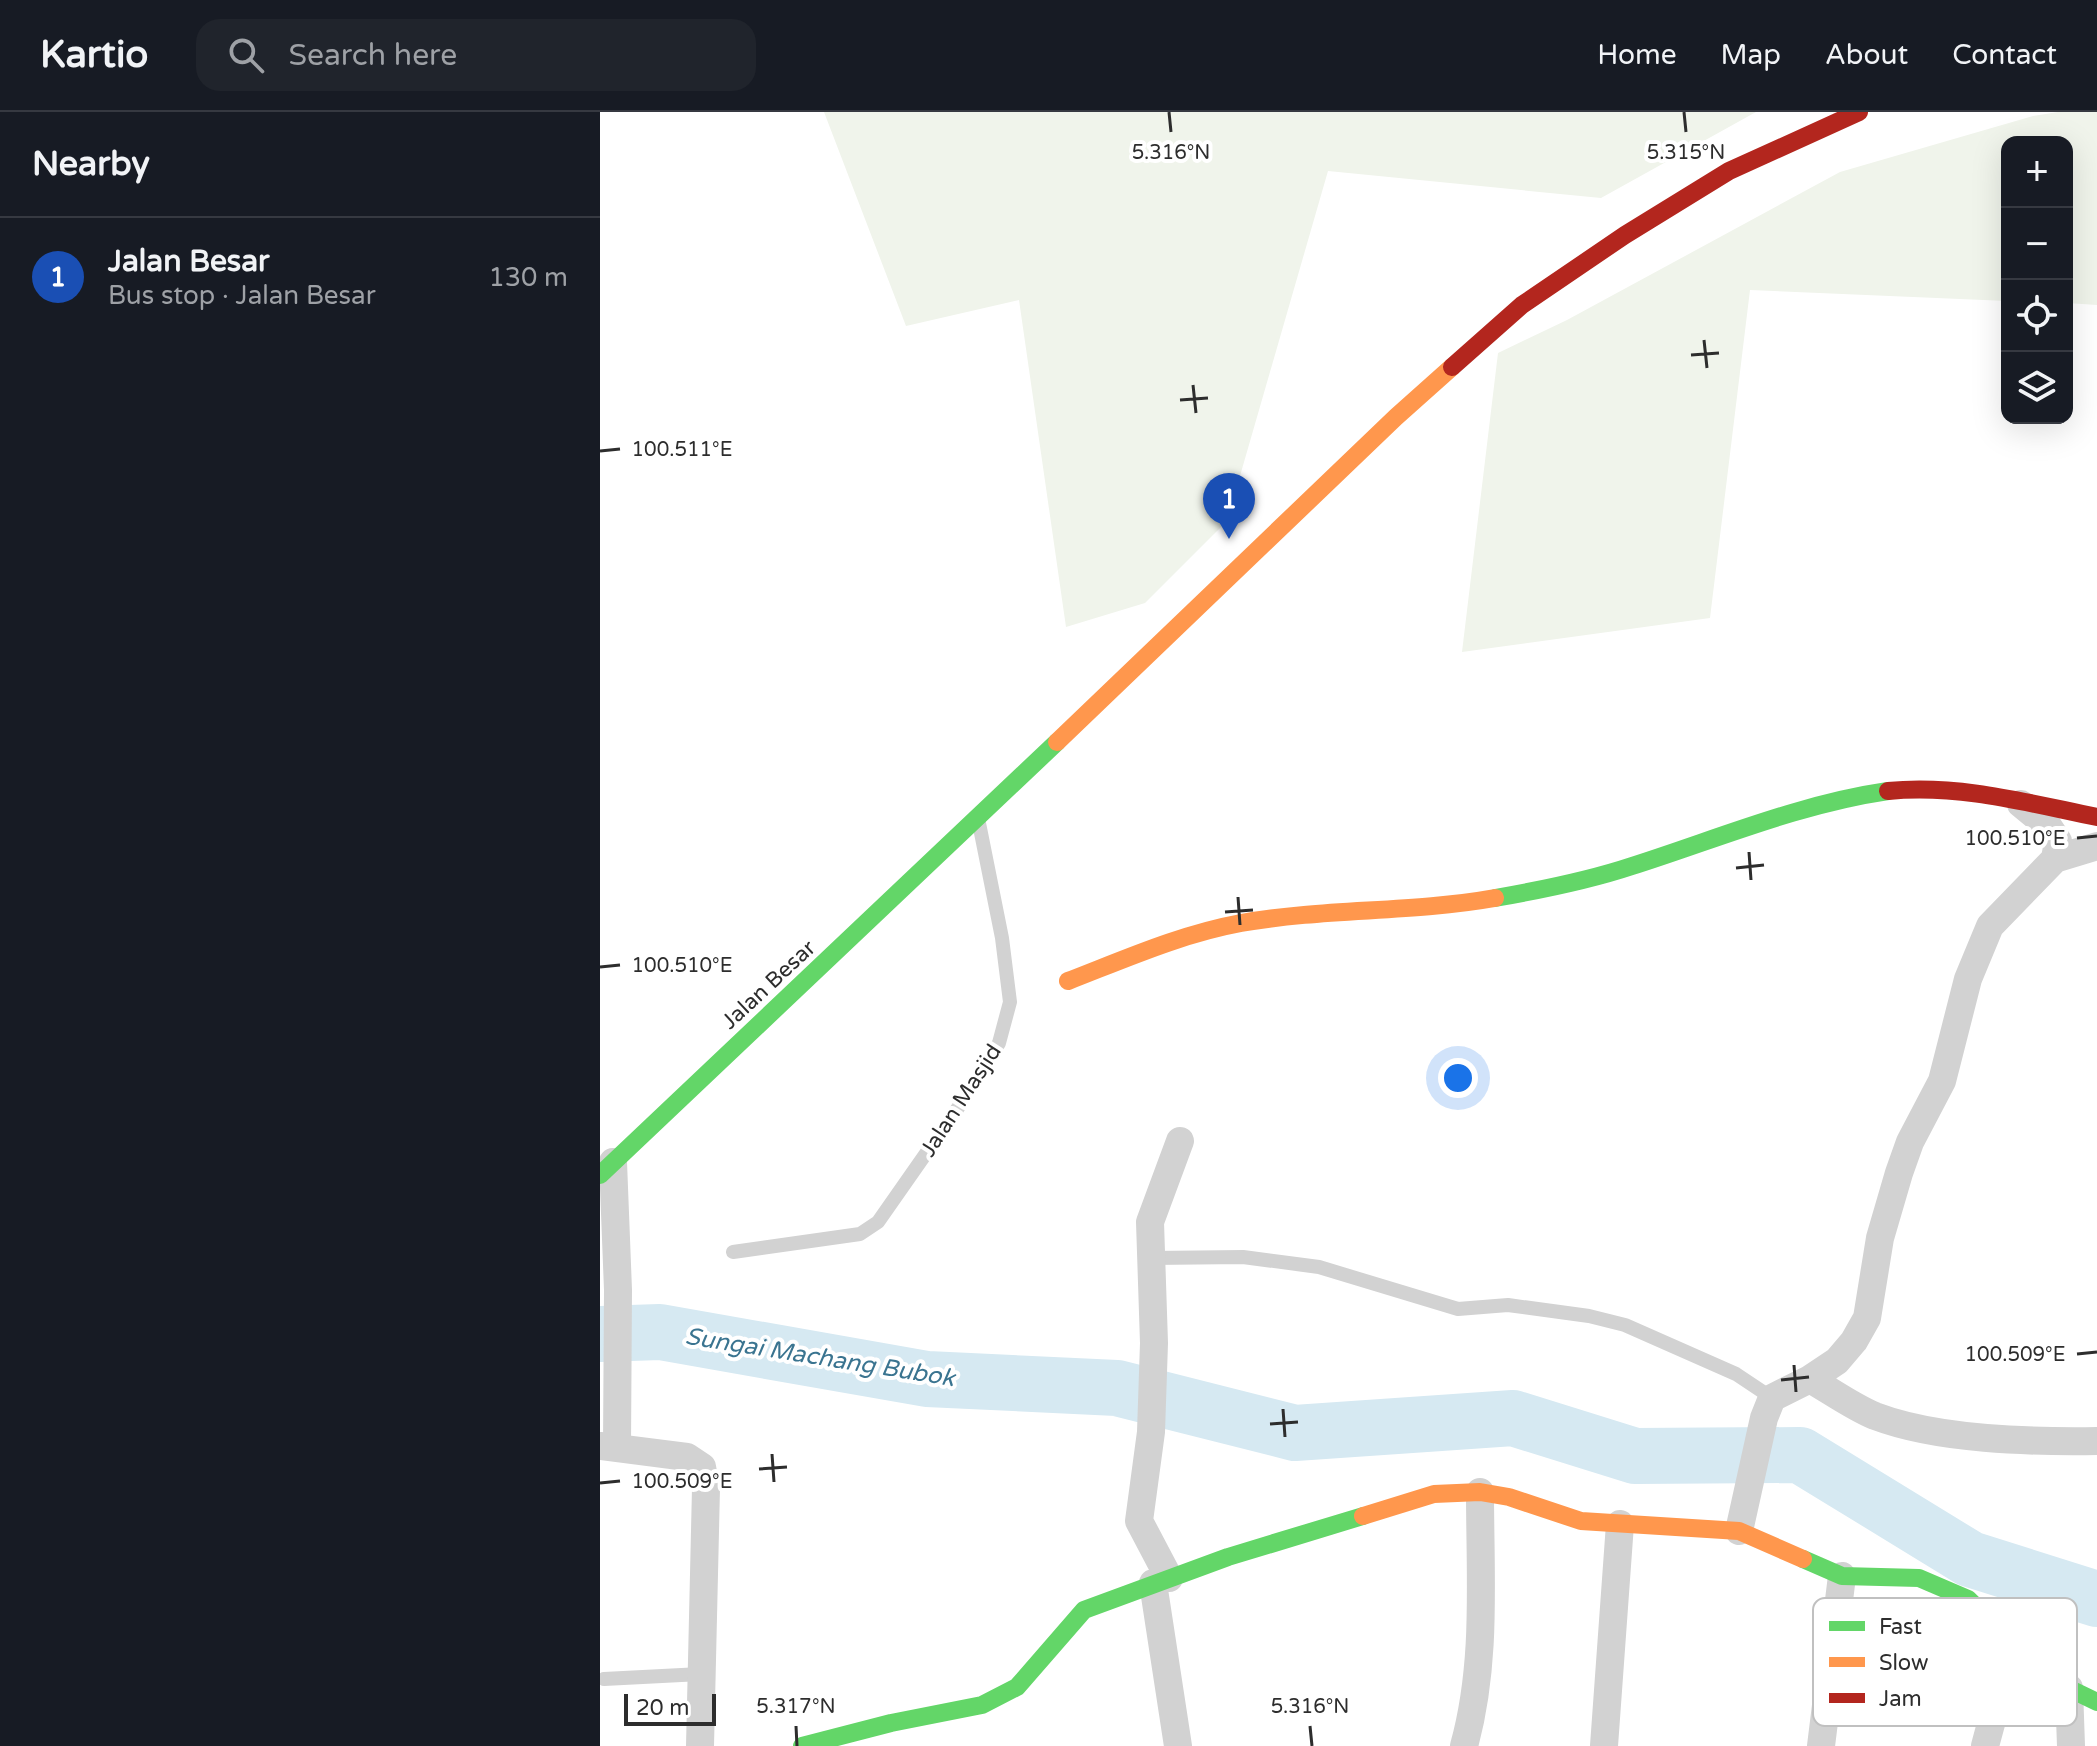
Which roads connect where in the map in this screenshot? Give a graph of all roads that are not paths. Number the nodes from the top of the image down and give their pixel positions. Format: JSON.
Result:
{"nodes":[{"id":1,"x":1859,"y":112,"type":"edge"},
{"id":2,"x":2018,"y":802,"type":"junction"},
{"id":3,"x":2097,"y":817,"type":"edge"},
{"id":4,"x":978,"y":818,"type":"junction"},
{"id":5,"x":2097,"y":846,"type":"edge"},
{"id":6,"x":2055,"y":859,"type":"junction"},
{"id":7,"x":1068,"y":981,"type":"dead end"},
{"id":8,"x":1180,"y":1141,"type":"dead end"},
{"id":9,"x":606,"y":1168,"type":"edge"},
{"id":10,"x":733,"y":1252,"type":"dead end"},
{"id":11,"x":1151,"y":1258,"type":"junction"},
{"id":12,"x":1810,"y":1379,"type":"junction"},
{"id":13,"x":1768,"y":1408,"type":"junction"},
{"id":14,"x":2097,"y":1441,"type":"edge"},
{"id":15,"x":608,"y":1446,"type":"edge"},
{"id":16,"x":1480,"y":1492,"type":"junction"},
{"id":17,"x":1620,"y":1524,"type":"junction"},
{"id":18,"x":1739,"y":1531,"type":"junction"},
{"id":19,"x":1842,"y":1576,"type":"junction"},
{"id":20,"x":1161,"y":1581,"type":"junction"},
{"id":21,"x":1839,"y":1598,"type":"edge"},
{"id":22,"x":1966,"y":1598,"type":"edge"},
{"id":23,"x":701,"y":1674,"type":"junction"},
{"id":24,"x":604,"y":1679,"type":"dead end"},
{"id":25,"x":2077,"y":1692,"type":"edge"},
{"id":26,"x":2097,"y":1702,"type":"edge"},
{"id":27,"x":1823,"y":1726,"type":"edge"},
{"id":28,"x":1990,"y":1726,"type":"edge"},
{"id":29,"x":2070,"y":1726,"type":"edge"},
{"id":30,"x":700,"y":1746,"type":"edge"},
{"id":31,"x":802,"y":1746,"type":"edge"},
{"id":32,"x":1178,"y":1746,"type":"edge"},
{"id":33,"x":1464,"y":1746,"type":"edge"},
{"id":34,"x":1604,"y":1746,"type":"edge"},
{"id":35,"x":1821,"y":1746,"type":"edge"},
{"id":36,"x":1985,"y":1746,"type":"edge"},
{"id":37,"x":2071,"y":1746,"type":"edge"}],
"edges":[{"from":1,"to":4,"type":"street","name":"Jalan Besar"},
{"from":2,"to":3,"type":"street"},
{"from":2,"to":6,"type":"street"},
{"from":2,"to":7,"type":"street"},
{"from":4,"to":9,"type":"street","name":"Jalan Besar"},
{"from":4,"to":10,"type":"lane","name":"Jalan Masjid"},
{"from":5,"to":6,"type":"street"},
{"from":6,"to":12,"type":"street"},
{"from":8,"to":11,"type":"street"},
{"from":9,"to":15,"type":"street"},
{"from":11,"to":13,"type":"lane"},
{"from":11,"to":20,"type":"street"},
{"from":12,"to":13,"type":"street"},
{"from":12,"to":14,"type":"street"},
{"from":13,"to":18,"type":"street"},
{"from":15,"to":23,"type":"street"},
{"from":16,"to":17,"type":"street"},
{"from":16,"to":20,"type":"street"},
{"from":16,"to":33,"type":"street"},
{"from":17,"to":18,"type":"street"},
{"from":17,"to":34,"type":"street"},
{"from":18,"to":19,"type":"street"},
{"from":19,"to":21,"type":"street"},
{"from":19,"to":22,"type":"street"},
{"from":20,"to":31,"type":"street"},
{"from":20,"to":32,"type":"street"},
{"from":23,"to":24,"type":"lane"},
{"from":23,"to":30,"type":"street"},
{"from":25,"to":26,"type":"street"},
{"from":27,"to":35,"type":"street"},
{"from":28,"to":36,"type":"street"},
{"from":29,"to":37,"type":"street"}]}
